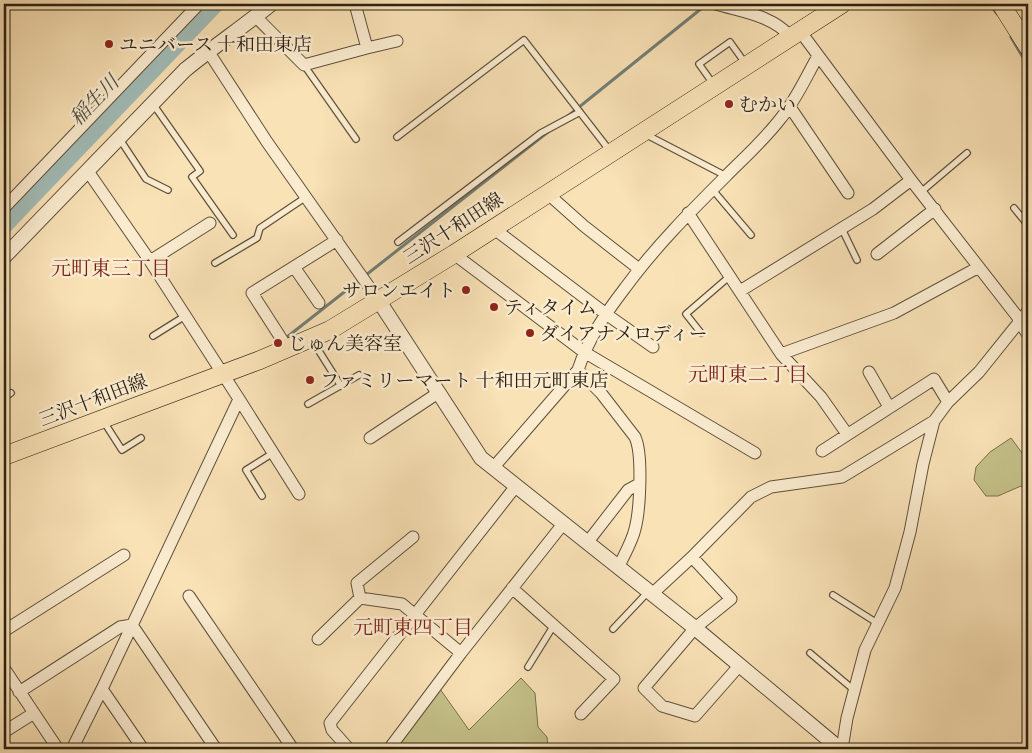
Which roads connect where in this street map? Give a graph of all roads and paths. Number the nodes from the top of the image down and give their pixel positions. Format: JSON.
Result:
{"nodes":[{"id":1,"x":199,"y":4,"type":"edge"},
{"id":2,"x":271,"y":4,"type":"edge"},
{"id":3,"x":355,"y":4,"type":"edge"},
{"id":4,"x":842,"y":4,"type":"edge"},
{"id":5,"x":1001,"y":4,"type":"edge"},
{"id":6,"x":723,"y":5,"type":"edge"},
{"id":7,"x":256,"y":17,"type":"junction"},
{"id":8,"x":795,"y":34,"type":"junction"},
{"id":9,"x":397,"y":41,"type":"dead end"},
{"id":10,"x":1028,"y":47,"type":"edge"},
{"id":11,"x":367,"y":48,"type":"junction"},
{"id":12,"x":208,"y":51,"type":"junction"},
{"id":13,"x":818,"y":56,"type":"junction"},
{"id":14,"x":304,"y":65,"type":"junction"},
{"id":15,"x":747,"y":65,"type":"junction"},
{"id":16,"x":714,"y":86,"type":"junction"},
{"id":17,"x":152,"y":103,"type":"junction"},
{"id":18,"x":790,"y":107,"type":"junction"},
{"id":19,"x":580,"y":112,"type":"junction"},
{"id":20,"x":642,"y":132,"type":"junction"},
{"id":21,"x":118,"y":137,"type":"junction"},
{"id":22,"x":397,"y":137,"type":"dead end"},
{"id":23,"x":356,"y":139,"type":"dead end"},
{"id":24,"x":611,"y":152,"type":"junction"},
{"id":25,"x":967,"y":153,"type":"dead end"},
{"id":26,"x":87,"y":170,"type":"junction"},
{"id":27,"x":726,"y":176,"type":"junction"},
{"id":28,"x":911,"y":180,"type":"junction"},
{"id":29,"x":712,"y":189,"type":"junction"},
{"id":30,"x":168,"y":190,"type":"dead end"},
{"id":31,"x":921,"y":192,"type":"junction"},
{"id":32,"x":547,"y":193,"type":"junction"},
{"id":33,"x":848,"y":193,"type":"dead end"},
{"id":34,"x":306,"y":197,"type":"junction"},
{"id":35,"x":4,"y":208,"type":"edge"},
{"id":36,"x":1014,"y":208,"type":"dead end"},
{"id":37,"x":934,"y":209,"type":"junction"},
{"id":38,"x":688,"y":212,"type":"junction"},
{"id":39,"x":210,"y":223,"type":"dead end"},
{"id":40,"x":1028,"y":223,"type":"edge"},
{"id":41,"x":493,"y":228,"type":"junction"},
{"id":42,"x":842,"y":229,"type":"junction"},
{"id":43,"x":233,"y":235,"type":"dead end"},
{"id":44,"x":751,"y":235,"type":"dead end"},
{"id":45,"x":337,"y":240,"type":"junction"},
{"id":46,"x":398,"y":242,"type":"dead end"},
{"id":47,"x":454,"y":254,"type":"junction"},
{"id":48,"x":877,"y":254,"type":"dead end"},
{"id":49,"x":4,"y":257,"type":"edge"},
{"id":50,"x":856,"y":260,"type":"dead end"},
{"id":51,"x":150,"y":261,"type":"junction"},
{"id":52,"x":215,"y":263,"type":"dead end"},
{"id":53,"x":294,"y":267,"type":"junction"},
{"id":54,"x":979,"y":267,"type":"junction"},
{"id":55,"x":639,"y":269,"type":"junction"},
{"id":56,"x":730,"y":276,"type":"junction"},
{"id":57,"x":740,"y":291,"type":"junction"},
{"id":58,"x":379,"y":301,"type":"junction"},
{"id":59,"x":319,"y":303,"type":"dead end"},
{"id":60,"x":606,"y":314,"type":"junction"},
{"id":61,"x":1024,"y":315,"type":"edge"},
{"id":62,"x":185,"y":316,"type":"junction"},
{"id":63,"x":1028,"y":332,"type":"edge"},
{"id":64,"x":701,"y":333,"type":"dead end"},
{"id":65,"x":153,"y":336,"type":"dead end"},
{"id":66,"x":311,"y":338,"type":"junction"},
{"id":67,"x":653,"y":347,"type":"dead end"},
{"id":68,"x":288,"y":349,"type":"junction"},
{"id":69,"x":584,"y":352,"type":"junction"},
{"id":70,"x":781,"y":354,"type":"junction"},
{"id":71,"x":578,"y":370,"type":"junction"},
{"id":72,"x":869,"y":372,"type":"dead end"},
{"id":73,"x":222,"y":373,"type":"junction"},
{"id":74,"x":359,"y":375,"type":"dead end"},
{"id":75,"x":341,"y":386,"type":"junction"},
{"id":76,"x":11,"y":393,"type":"dead end"},
{"id":77,"x":438,"y":393,"type":"junction"},
{"id":78,"x":4,"y":398,"type":"edge"},
{"id":79,"x":239,"y":398,"type":"junction"},
{"id":80,"x":948,"y":402,"type":"junction"},
{"id":81,"x":308,"y":404,"type":"dead end"},
{"id":82,"x":889,"y":407,"type":"junction"},
{"id":83,"x":102,"y":419,"type":"junction"},
{"id":84,"x":934,"y":421,"type":"junction"},
{"id":85,"x":847,"y":434,"type":"junction"},
{"id":86,"x":141,"y":438,"type":"dead end"},
{"id":87,"x":370,"y":438,"type":"dead end"},
{"id":88,"x":822,"y":451,"type":"dead end"},
{"id":89,"x":273,"y":453,"type":"junction"},
{"id":90,"x":755,"y":453,"type":"dead end"},
{"id":91,"x":4,"y":456,"type":"edge"},
{"id":92,"x":493,"y":468,"type":"junction"},
{"id":93,"x":639,"y":484,"type":"junction"},
{"id":94,"x":516,"y":486,"type":"junction"},
{"id":95,"x":300,"y":494,"type":"dead end"},
{"id":96,"x":262,"y":496,"type":"dead end"},
{"id":97,"x":563,"y":524,"type":"junction"},
{"id":98,"x":413,"y":537,"type":"dead end"},
{"id":99,"x":587,"y":543,"type":"junction"},
{"id":100,"x":124,"y":555,"type":"dead end"},
{"id":101,"x":692,"y":557,"type":"junction"},
{"id":102,"x":618,"y":568,"type":"junction"},
{"id":103,"x":512,"y":588,"type":"junction"},
{"id":104,"x":650,"y":593,"type":"junction"},
{"id":105,"x":832,"y":595,"type":"dead end"},
{"id":106,"x":189,"y":596,"type":"dead end"},
{"id":107,"x":360,"y":598,"type":"junction"},
{"id":108,"x":414,"y":615,"type":"junction"},
{"id":109,"x":877,"y":623,"type":"junction"},
{"id":110,"x":132,"y":624,"type":"junction"},
{"id":111,"x":554,"y":625,"type":"junction"},
{"id":112,"x":695,"y":628,"type":"junction"},
{"id":113,"x":613,"y":629,"type":"dead end"},
{"id":114,"x":4,"y":631,"type":"edge"},
{"id":115,"x":318,"y":639,"type":"dead end"},
{"id":116,"x":461,"y":653,"type":"junction"},
{"id":117,"x":810,"y":653,"type":"dead end"},
{"id":118,"x":739,"y":666,"type":"junction"},
{"id":119,"x":528,"y":667,"type":"dead end"},
{"id":120,"x":4,"y":668,"type":"edge"},
{"id":121,"x":102,"y":689,"type":"junction"},
{"id":122,"x":854,"y":690,"type":"junction"},
{"id":123,"x":19,"y":692,"type":"junction"},
{"id":124,"x":34,"y":713,"type":"junction"},
{"id":125,"x":581,"y":714,"type":"dead end"},
{"id":126,"x":4,"y":732,"type":"edge"},
{"id":127,"x":346,"y":748,"type":"edge"},
{"id":128,"x":58,"y":749,"type":"edge"},
{"id":129,"x":72,"y":749,"type":"edge"},
{"id":130,"x":143,"y":749,"type":"edge"},
{"id":131,"x":216,"y":749,"type":"edge"},
{"id":132,"x":293,"y":749,"type":"edge"},
{"id":133,"x":388,"y":749,"type":"edge"},
{"id":134,"x":841,"y":749,"type":"edge"}],
"edges":[{"from":1,"to":35,"type":"street"},
{"from":2,"to":7,"type":"street"},
{"from":3,"to":11,"type":"street"},
{"from":4,"to":8,"type":"main road","name":"三沢十和田線"},
{"from":5,"to":10,"type":"main road"},
{"from":6,"to":8,"type":"street"},
{"from":7,"to":12,"type":"street"},
{"from":7,"to":14,"type":"street"},
{"from":8,"to":13,"type":"street"},
{"from":8,"to":15,"type":"main road","name":"三沢十和田線"},
{"from":9,"to":11,"type":"street"},
{"from":11,"to":14,"type":"street"},
{"from":12,"to":17,"type":"street"},
{"from":12,"to":34,"type":"street"},
{"from":13,"to":18,"type":"street"},
{"from":13,"to":28,"type":"street"},
{"from":14,"to":23,"type":"lane"},
{"from":15,"to":16,"type":"main road","name":"三沢十和田線"},
{"from":15,"to":16,"type":"lane"},
{"from":16,"to":20,"type":"main road","name":"三沢十和田線"},
{"from":17,"to":21,"type":"street"},
{"from":17,"to":43,"type":"lane"},
{"from":18,"to":27,"type":"street"},
{"from":18,"to":33,"type":"street"},
{"from":19,"to":22,"type":"lane"},
{"from":19,"to":24,"type":"lane"},
{"from":19,"to":46,"type":"lane"},
{"from":20,"to":24,"type":"main road","name":"三沢十和田線"},
{"from":20,"to":27,"type":"lane"},
{"from":21,"to":26,"type":"street"},
{"from":21,"to":30,"type":"lane"},
{"from":24,"to":32,"type":"main road","name":"三沢十和田線"},
{"from":25,"to":31,"type":"lane"},
{"from":26,"to":49,"type":"street"},
{"from":26,"to":51,"type":"street"},
{"from":27,"to":29,"type":"street"},
{"from":28,"to":31,"type":"street"},
{"from":28,"to":42,"type":"street"},
{"from":29,"to":38,"type":"street"},
{"from":29,"to":44,"type":"lane"},
{"from":31,"to":37,"type":"street"},
{"from":32,"to":41,"type":"main road","name":"三沢十和田線"},
{"from":32,"to":55,"type":"street"},
{"from":34,"to":45,"type":"street"},
{"from":34,"to":52,"type":"lane"},
{"from":36,"to":40,"type":"lane"},
{"from":37,"to":48,"type":"street"},
{"from":37,"to":54,"type":"street"},
{"from":38,"to":55,"type":"street"},
{"from":38,"to":56,"type":"street"},
{"from":39,"to":51,"type":"street"},
{"from":41,"to":47,"type":"main road","name":"三沢十和田線"},
{"from":41,"to":60,"type":"street"},
{"from":42,"to":50,"type":"lane"},
{"from":42,"to":57,"type":"street"},
{"from":45,"to":53,"type":"street"},
{"from":45,"to":58,"type":"street"},
{"from":47,"to":58,"type":"main road","name":"三沢十和田線"},
{"from":47,"to":69,"type":"street"},
{"from":51,"to":62,"type":"street"},
{"from":53,"to":59,"type":"street"},
{"from":53,"to":68,"type":"street"},
{"from":54,"to":61,"type":"street"},
{"from":54,"to":70,"type":"street"},
{"from":55,"to":60,"type":"street"},
{"from":56,"to":57,"type":"street"},
{"from":56,"to":64,"type":"lane"},
{"from":57,"to":70,"type":"street"},
{"from":58,"to":66,"type":"main road","name":"三沢十和田線"},
{"from":58,"to":77,"type":"street"},
{"from":60,"to":67,"type":"street"},
{"from":60,"to":69,"type":"street"},
{"from":61,"to":63,"type":"street"},
{"from":61,"to":80,"type":"street"},
{"from":62,"to":65,"type":"lane"},
{"from":62,"to":73,"type":"street"},
{"from":66,"to":68,"type":"main road","name":"三沢十和田線"},
{"from":66,"to":75,"type":"lane"},
{"from":68,"to":73,"type":"main road","name":"三沢十和田線"},
{"from":69,"to":71,"type":"street"},
{"from":69,"to":90,"type":"street"},
{"from":70,"to":85,"type":"street"},
{"from":71,"to":92,"type":"street"},
{"from":71,"to":93,"type":"street"},
{"from":72,"to":82,"type":"street"},
{"from":73,"to":79,"type":"street"},
{"from":73,"to":83,"type":"main road","name":"三沢十和田線"},
{"from":74,"to":75,"type":"lane"},
{"from":75,"to":81,"type":"lane"},
{"from":76,"to":78,"type":"lane"},
{"from":77,"to":87,"type":"street"},
{"from":77,"to":92,"type":"street"},
{"from":79,"to":89,"type":"street"},
{"from":79,"to":110,"type":"street"},
{"from":80,"to":82,"type":"street"},
{"from":80,"to":84,"type":"street"},
{"from":82,"to":85,"type":"street"},
{"from":83,"to":86,"type":"lane"},
{"from":83,"to":91,"type":"main road","name":"三沢十和田線"},
{"from":84,"to":101,"type":"street"},
{"from":84,"to":109,"type":"street"},
{"from":85,"to":88,"type":"street"},
{"from":89,"to":95,"type":"street"},
{"from":89,"to":96,"type":"lane"},
{"from":92,"to":94,"type":"street"},
{"from":93,"to":99,"type":"street"},
{"from":93,"to":102,"type":"street"},
{"from":94,"to":97,"type":"street"},
{"from":94,"to":108,"type":"street"},
{"from":97,"to":99,"type":"street"},
{"from":97,"to":103,"type":"street"},
{"from":98,"to":107,"type":"street"},
{"from":99,"to":102,"type":"street"},
{"from":100,"to":114,"type":"street"},
{"from":101,"to":104,"type":"street"},
{"from":101,"to":112,"type":"street"},
{"from":102,"to":104,"type":"street"},
{"from":103,"to":111,"type":"street"},
{"from":103,"to":116,"type":"street"},
{"from":104,"to":112,"type":"street"},
{"from":104,"to":113,"type":"lane"},
{"from":105,"to":109,"type":"lane"},
{"from":106,"to":132,"type":"street"},
{"from":107,"to":108,"type":"street"},
{"from":107,"to":115,"type":"street"},
{"from":108,"to":116,"type":"street"},
{"from":108,"to":127,"type":"street"},
{"from":109,"to":122,"type":"street"},
{"from":110,"to":121,"type":"street"},
{"from":110,"to":123,"type":"street"},
{"from":110,"to":131,"type":"street"},
{"from":111,"to":119,"type":"lane"},
{"from":111,"to":125,"type":"street"},
{"from":112,"to":118,"type":"street"},
{"from":112,"to":118,"type":"street"},
{"from":116,"to":133,"type":"street"},
{"from":117,"to":122,"type":"lane"},
{"from":118,"to":134,"type":"street"},
{"from":120,"to":123,"type":"street"},
{"from":121,"to":129,"type":"street"},
{"from":121,"to":130,"type":"street"},
{"from":122,"to":134,"type":"street"},
{"from":123,"to":124,"type":"street"},
{"from":124,"to":126,"type":"street"},
{"from":124,"to":128,"type":"street"}]}
